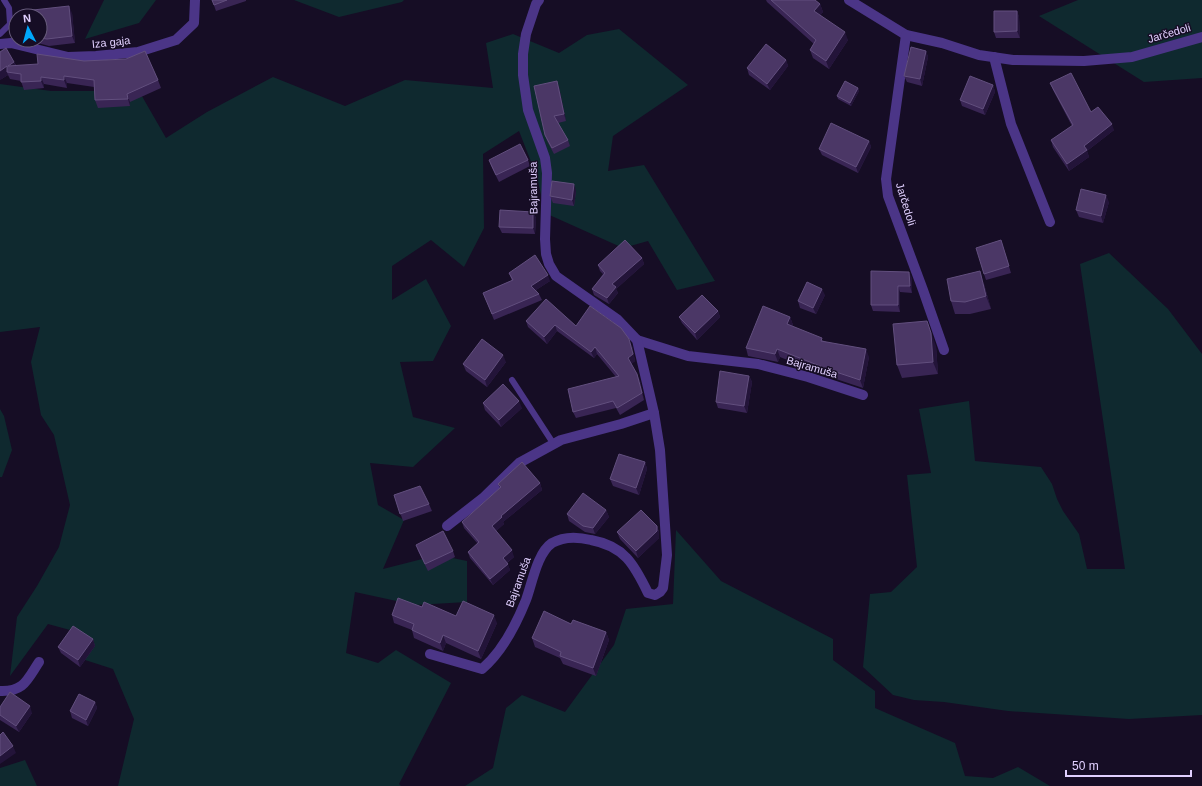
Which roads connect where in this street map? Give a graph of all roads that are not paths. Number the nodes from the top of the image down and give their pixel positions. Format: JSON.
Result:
{"nodes":[{"id":1,"x":4,"y":0,"type":"edge"},
{"id":2,"x":195,"y":0,"type":"edge"},
{"id":3,"x":539,"y":0,"type":"edge"},
{"id":4,"x":849,"y":0,"type":"edge"},
{"id":5,"x":0,"y":34,"type":"edge"},
{"id":6,"x":906,"y":35,"type":"junction"},
{"id":7,"x":1202,"y":36,"type":"edge"},
{"id":8,"x":0,"y":44,"type":"edge"},
{"id":9,"x":994,"y":57,"type":"junction"},
{"id":10,"x":1050,"y":222,"type":"dead end"},
{"id":11,"x":637,"y":340,"type":"junction"},
{"id":12,"x":944,"y":350,"type":"dead end"},
{"id":13,"x":512,"y":380,"type":"dead end"},
{"id":14,"x":863,"y":395,"type":"dead end"},
{"id":15,"x":654,"y":412,"type":"junction"},
{"id":16,"x":553,"y":443,"type":"junction"},
{"id":17,"x":447,"y":526,"type":"dead end"},
{"id":18,"x":430,"y":654,"type":"dead end"},
{"id":19,"x":39,"y":662,"type":"dead end"},
{"id":20,"x":0,"y":691,"type":"edge"}],
"edges":[{"from":1,"to":5,"type":"lane"},
{"from":2,"to":8,"type":"street","name":"Iza gaja"},
{"from":3,"to":11,"type":"street","name":"Bajramuša"},
{"from":4,"to":6,"type":"street","name":"Jarčedoli"},
{"from":6,"to":9,"type":"street","name":"Jarčedoli"},
{"from":6,"to":12,"type":"street","name":"Jarčedoli"},
{"from":7,"to":9,"type":"street","name":"Jarčedoli"},
{"from":9,"to":10,"type":"street"},
{"from":11,"to":14,"type":"street","name":"Bajramuša"},
{"from":11,"to":15,"type":"street","name":"Bajramuša"},
{"from":13,"to":16,"type":"lane"},
{"from":15,"to":16,"type":"street"},
{"from":15,"to":18,"type":"street","name":"Bajramuša"},
{"from":16,"to":17,"type":"street"},
{"from":19,"to":20,"type":"street"}]}
